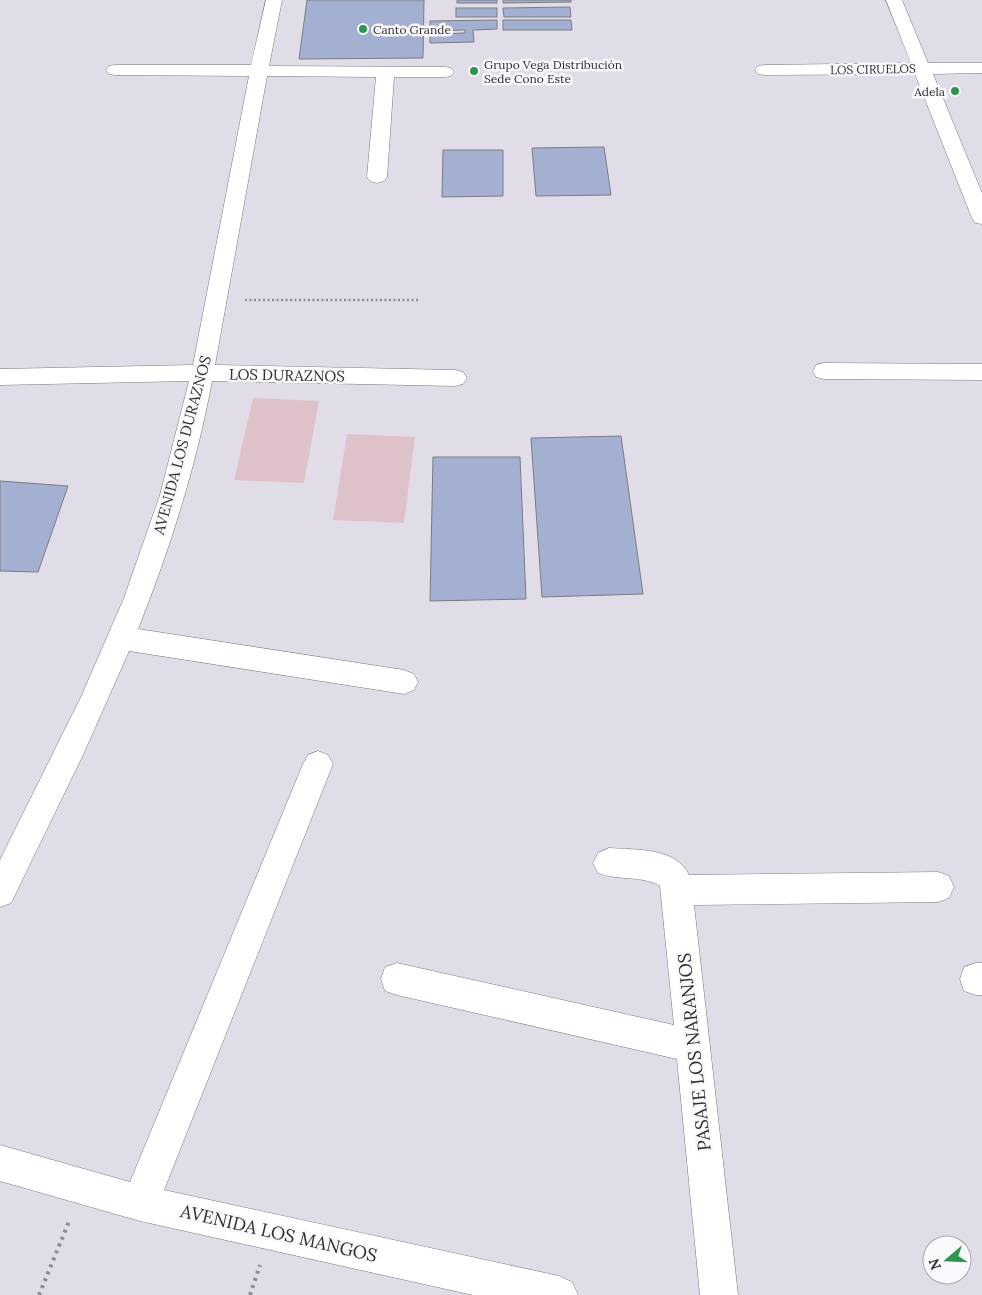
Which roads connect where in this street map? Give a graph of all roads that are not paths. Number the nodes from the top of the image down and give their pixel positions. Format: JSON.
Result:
{"nodes":[{"id":1,"x":274,"y":0,"type":"edge"},
{"id":2,"x":894,"y":0,"type":"edge"},
{"id":3,"x":922,"y":68,"type":"junction"},
{"id":4,"x":982,"y":68,"type":"edge"},
{"id":5,"x":259,"y":69,"type":"junction"},
{"id":6,"x":115,"y":70,"type":"dead end"},
{"id":7,"x":764,"y":70,"type":"dead end"},
{"id":8,"x":385,"y":72,"type":"junction"},
{"id":9,"x":445,"y":72,"type":"dead end"},
{"id":10,"x":377,"y":177,"type":"dead end"},
{"id":11,"x":982,"y":218,"type":"edge"},
{"id":12,"x":824,"y":372,"type":"dead end"},
{"id":13,"x":982,"y":372,"type":"edge"},
{"id":14,"x":203,"y":373,"type":"junction"},
{"id":15,"x":0,"y":377,"type":"edge"},
{"id":16,"x":455,"y":378,"type":"dead end"},
{"id":17,"x":122,"y":638,"type":"junction"},
{"id":18,"x":404,"y":682,"type":"dead end"},
{"id":19,"x":318,"y":764,"type":"dead end"},
{"id":20,"x":609,"y":863,"type":"dead end"},
{"id":21,"x":938,"y":886,"type":"dead end"},
{"id":22,"x":677,"y":890,"type":"junction"},
{"id":23,"x":0,"y":892,"type":"edge"},
{"id":24,"x":397,"y":979,"type":"dead end"},
{"id":25,"x":693,"y":1046,"type":"junction"},
{"id":26,"x":0,"y":1162,"type":"edge"},
{"id":27,"x":140,"y":1202,"type":"junction"},
{"id":28,"x":559,"y":1295,"type":"edge"},
{"id":29,"x":719,"y":1295,"type":"edge"}],
"edges":[{"from":1,"to":5,"type":"street","name":"AVENIDA LOS DURAZNOS"},
{"from":2,"to":3,"type":"street"},
{"from":3,"to":4,"type":"street","name":"LOS CIRUELOS"},
{"from":3,"to":7,"type":"street","name":"LOS CIRUELOS"},
{"from":3,"to":11,"type":"street"},
{"from":5,"to":6,"type":"street"},
{"from":5,"to":8,"type":"street"},
{"from":5,"to":14,"type":"street","name":"AVENIDA LOS DURAZNOS"},
{"from":8,"to":9,"type":"street"},
{"from":8,"to":10,"type":"street"},
{"from":12,"to":13,"type":"street"},
{"from":14,"to":15,"type":"street","name":"LOS DURAZNOS"},
{"from":14,"to":16,"type":"street","name":"LOS DURAZNOS"},
{"from":14,"to":17,"type":"street","name":"AVENIDA LOS DURAZNOS"},
{"from":17,"to":18,"type":"street"},
{"from":17,"to":23,"type":"street","name":"AVENIDA LOS DURAZNOS"},
{"from":19,"to":27,"type":"street"},
{"from":20,"to":22,"type":"street","name":"PASAJE LOS NARANJOS"},
{"from":21,"to":22,"type":"street"},
{"from":22,"to":25,"type":"street","name":"PASAJE LOS NARANJOS"},
{"from":24,"to":25,"type":"street"},
{"from":25,"to":29,"type":"street","name":"PASAJE LOS NARANJOS"},
{"from":26,"to":27,"type":"street","name":"AVENIDA LOS MANGOS"},
{"from":27,"to":28,"type":"street","name":"AVENIDA LOS MANGOS"}]}
